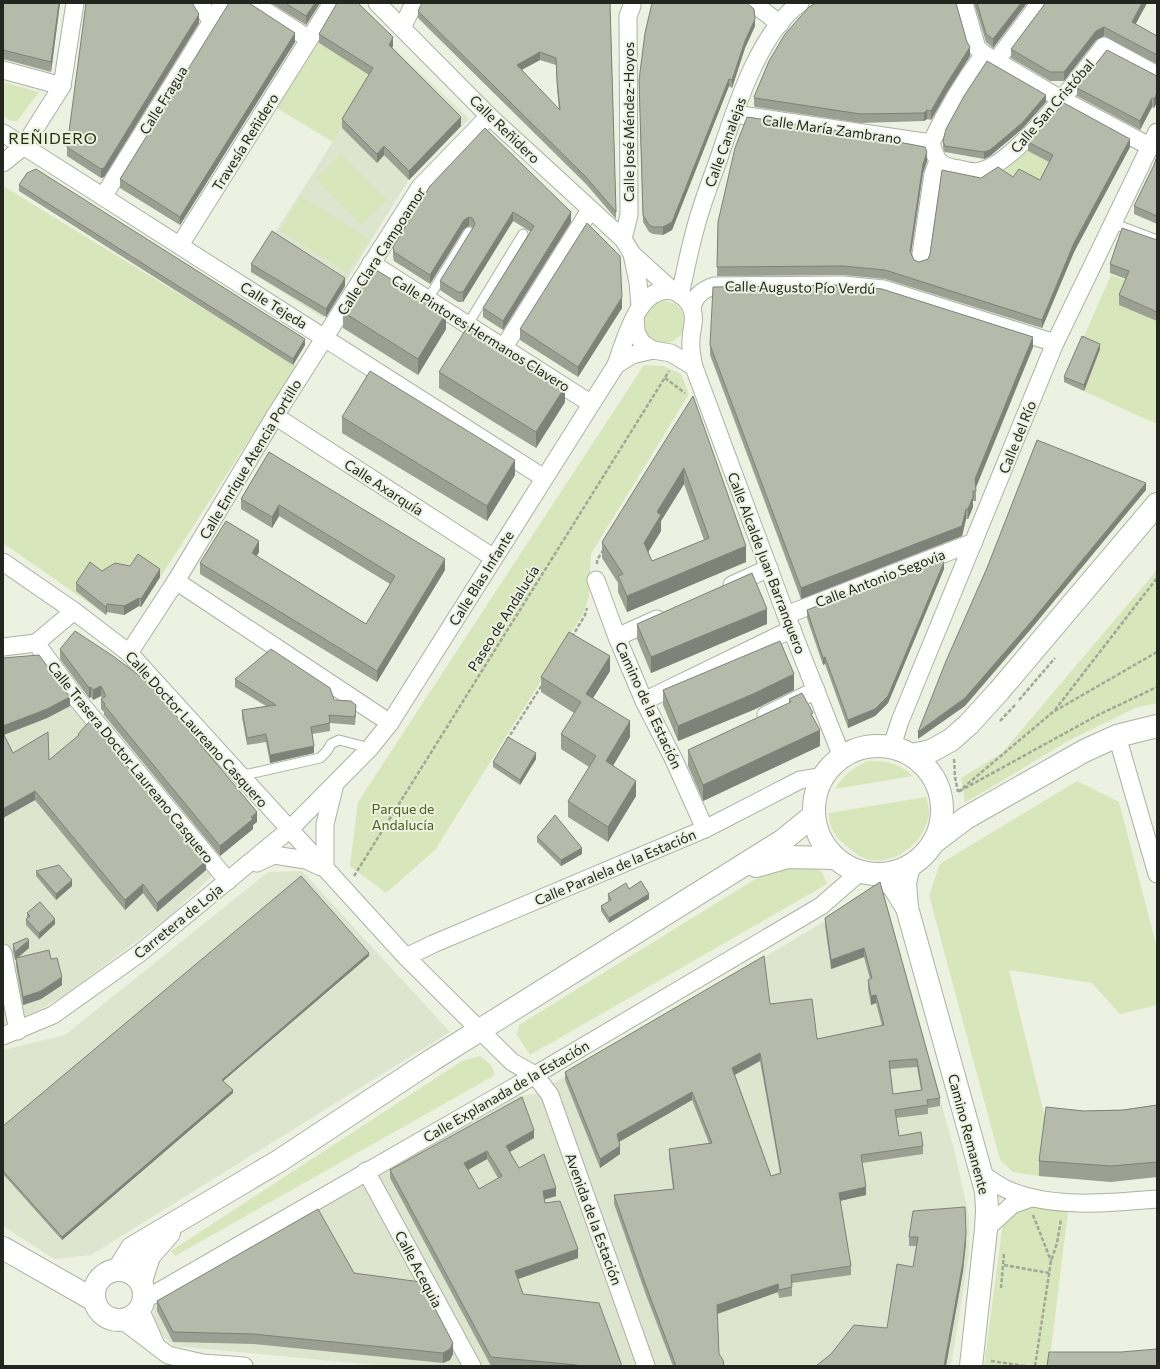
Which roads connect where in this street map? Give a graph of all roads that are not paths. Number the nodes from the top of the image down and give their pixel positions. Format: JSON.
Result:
{"nodes":[{"id":1,"x":75,"y":3,"type":"edge"},
{"id":2,"x":200,"y":3,"type":"edge"},
{"id":3,"x":223,"y":3,"type":"edge"},
{"id":4,"x":252,"y":3,"type":"edge"},
{"id":5,"x":332,"y":3,"type":"edge"},
{"id":6,"x":377,"y":3,"type":"edge"},
{"id":7,"x":414,"y":3,"type":"edge"},
{"id":8,"x":753,"y":3,"type":"edge"},
{"id":9,"x":800,"y":3,"type":"edge"},
{"id":10,"x":964,"y":3,"type":"edge"},
{"id":11,"x":632,"y":4,"type":"edge"},
{"id":12,"x":1036,"y":8,"type":"dead end"},
{"id":13,"x":211,"y":21,"type":"junction"},
{"id":14,"x":780,"y":24,"type":"junction"},
{"id":15,"x":402,"y":28,"type":"junction"},
{"id":16,"x":309,"y":39,"type":"junction"},
{"id":17,"x":990,"y":57,"type":"junction"},
{"id":18,"x":3,"y":70,"type":"edge"},
{"id":19,"x":1157,"y":75,"type":"edge"},
{"id":20,"x":62,"y":86,"type":"junction"},
{"id":21,"x":1061,"y":99,"type":"junction"},
{"id":22,"x":734,"y":114,"type":"junction"},
{"id":23,"x":489,"y":116,"type":"junction"},
{"id":24,"x":3,"y":133,"type":"edge"},
{"id":25,"x":1153,"y":139,"type":"edge"},
{"id":26,"x":931,"y":143,"type":"junction"},
{"id":27,"x":24,"y":146,"type":"junction"},
{"id":28,"x":938,"y":162,"type":"junction"},
{"id":29,"x":3,"y":164,"type":"edge"},
{"id":30,"x":103,"y":197,"type":"junction"},
{"id":31,"x":590,"y":210,"type":"junction"},
{"id":32,"x":1112,"y":223,"type":"junction"},
{"id":33,"x":469,"y":232,"type":"edge"},
{"id":34,"x":523,"y":234,"type":"edge"},
{"id":35,"x":623,"y":239,"type":"junction"},
{"id":36,"x":1157,"y":240,"type":"edge"},
{"id":37,"x":180,"y":246,"type":"junction"},
{"id":38,"x":632,"y":254,"type":"junction"},
{"id":39,"x":920,"y":261,"type":"edge"},
{"id":40,"x":371,"y":263,"type":"junction"},
{"id":41,"x":677,"y":293,"type":"junction"},
{"id":42,"x":428,"y":299,"type":"junction"},
{"id":43,"x":692,"y":309,"type":"junction"},
{"id":44,"x":638,"y":312,"type":"junction"},
{"id":45,"x":468,"y":324,"type":"junction"},
{"id":46,"x":325,"y":337,"type":"junction"},
{"id":47,"x":691,"y":339,"type":"junction"},
{"id":48,"x":1055,"y":343,"type":"junction"},
{"id":49,"x":504,"y":347,"type":"junction"},
{"id":50,"x":653,"y":350,"type":"junction"},
{"id":51,"x":674,"y":355,"type":"junction"},
{"id":52,"x":616,"y":365,"type":"junction"},
{"id":53,"x":694,"y":367,"type":"junction"},
{"id":54,"x":590,"y":403,"type":"junction"},
{"id":55,"x":274,"y":416,"type":"junction"},
{"id":56,"x":544,"y":478,"type":"junction"},
{"id":57,"x":1157,"y":504,"type":"edge"},
{"id":58,"x":974,"y":542,"type":"junction"},
{"id":59,"x":494,"y":558,"type":"junction"},
{"id":60,"x":3,"y":562,"type":"edge"},
{"id":61,"x":769,"y":568,"type":"junction"},
{"id":62,"x":596,"y":580,"type":"dead end"},
{"id":63,"x":176,"y":581,"type":"junction"},
{"id":64,"x":718,"y":591,"type":"edge"},
{"id":65,"x":74,"y":611,"type":"junction"},
{"id":66,"x":675,"y":611,"type":"edge"},
{"id":67,"x":789,"y":622,"type":"junction"},
{"id":68,"x":617,"y":637,"type":"junction"},
{"id":69,"x":36,"y":643,"type":"junction"},
{"id":70,"x":3,"y":647,"type":"edge"},
{"id":71,"x":129,"y":653,"type":"junction"},
{"id":72,"x":816,"y":690,"type":"junction"},
{"id":73,"x":644,"y":701,"type":"junction"},
{"id":74,"x":752,"y":722,"type":"edge"},
{"id":75,"x":390,"y":723,"type":"junction"},
{"id":76,"x":1157,"y":726,"type":"edge"},
{"id":77,"x":1117,"y":736,"type":"junction"},
{"id":78,"x":370,"y":748,"type":"junction"},
{"id":79,"x":892,"y":749,"type":"junction"},
{"id":80,"x":912,"y":755,"type":"junction"},
{"id":81,"x":842,"y":757,"type":"junction"},
{"id":82,"x":240,"y":776,"type":"junction"},
{"id":83,"x":823,"y":776,"type":"junction"},
{"id":84,"x":335,"y":782,"type":"junction"},
{"id":85,"x":814,"y":815,"type":"junction"},
{"id":86,"x":704,"y":829,"type":"junction"},
{"id":87,"x":290,"y":830,"type":"junction"},
{"id":88,"x":933,"y":843,"type":"junction"},
{"id":89,"x":835,"y":858,"type":"junction"},
{"id":90,"x":909,"y":866,"type":"junction"},
{"id":91,"x":325,"y":868,"type":"junction"},
{"id":92,"x":242,"y":870,"type":"junction"},
{"id":93,"x":860,"y":872,"type":"junction"},
{"id":94,"x":882,"y":874,"type":"junction"},
{"id":95,"x":1157,"y":874,"type":"edge"},
{"id":96,"x":726,"y":875,"type":"junction"},
{"id":97,"x":228,"y":881,"type":"junction"},
{"id":98,"x":906,"y":908,"type":"junction"},
{"id":99,"x":3,"y":953,"type":"edge"},
{"id":100,"x":406,"y":957,"type":"junction"},
{"id":101,"x":479,"y":1030,"type":"junction"},
{"id":102,"x":11,"y":1033,"type":"edge"},
{"id":103,"x":535,"y":1075,"type":"junction"},
{"id":104,"x":366,"y":1171,"type":"junction"},
{"id":105,"x":982,"y":1174,"type":"junction"},
{"id":106,"x":1157,"y":1198,"type":"edge"},
{"id":107,"x":1030,"y":1208,"type":"junction"},
{"id":108,"x":185,"y":1218,"type":"junction"},
{"id":109,"x":984,"y":1238,"type":"junction"},
{"id":110,"x":3,"y":1248,"type":"edge"},
{"id":111,"x":119,"y":1269,"type":"junction"},
{"id":112,"x":96,"y":1290,"type":"junction"},
{"id":113,"x":142,"y":1297,"type":"junction"},
{"id":114,"x":122,"y":1320,"type":"junction"},
{"id":115,"x":156,"y":1346,"type":"junction"},
{"id":116,"x":981,"y":1364,"type":"edge"},
{"id":117,"x":244,"y":1366,"type":"edge"},
{"id":118,"x":472,"y":1366,"type":"edge"},
{"id":119,"x":646,"y":1366,"type":"edge"},
{"id":120,"x":958,"y":1366,"type":"edge"}],
"edges":[{"from":1,"to":20,"type":"street"},
{"from":2,"to":13,"type":"street"},
{"from":3,"to":13,"type":"street","name":"Calle Fragua"},
{"from":4,"to":16,"type":"street"},
{"from":5,"to":16,"type":"street","name":"Travesía Reñidero"},
{"from":6,"to":15,"type":"street","name":"Calle Reñidero"},
{"from":7,"to":15,"type":"street"},
{"from":8,"to":14,"type":"street"},
{"from":9,"to":14,"type":"street","name":"Calle Canalejas"},
{"from":10,"to":17,"type":"street"},
{"from":11,"to":35,"type":"street","name":"Calle José Méndez-Hoyos"},
{"from":12,"to":17,"type":"street"},
{"from":13,"to":30,"type":"street","name":"Calle Fragua"},
{"from":14,"to":22,"type":"street","name":"Calle Canalejas"},
{"from":15,"to":23,"type":"street","name":"Calle Reñidero"},
{"from":16,"to":37,"type":"street","name":"Travesía Reñidero"},
{"from":17,"to":21,"type":"street"},
{"from":17,"to":26,"type":"street"},
{"from":18,"to":20,"type":"street"},
{"from":19,"to":21,"type":"street","name":"Calle San Cristóbal"},
{"from":20,"to":27,"type":"street"},
{"from":21,"to":25,"type":"street"},
{"from":21,"to":28,"type":"street","name":"Calle San Cristóbal"},
{"from":22,"to":26,"type":"street","name":"Calle María Zambrano"},
{"from":22,"to":41,"type":"street","name":"Calle Canalejas"},
{"from":23,"to":31,"type":"street","name":"Calle Reñidero"},
{"from":23,"to":40,"type":"street","name":"Calle Clara Campoamor"},
{"from":24,"to":27,"type":"street","name":"Calle Tejeda"},
{"from":25,"to":32,"type":"street","name":"Calle del Río"},
{"from":26,"to":28,"type":"street"},
{"from":27,"to":29,"type":"street"},
{"from":27,"to":30,"type":"street","name":"Calle Tejeda"},
{"from":28,"to":39,"type":"street"},
{"from":30,"to":37,"type":"street","name":"Calle Tejeda"},
{"from":31,"to":35,"type":"street","name":"Calle Reñidero"},
{"from":31,"to":49,"type":"street"},
{"from":32,"to":36,"type":"lane"},
{"from":32,"to":48,"type":"street","name":"Calle del Río"},
{"from":33,"to":42,"type":"lane"},
{"from":34,"to":45,"type":"lane"},
{"from":35,"to":38,"type":"street","name":"Calle Reñidero"},
{"from":37,"to":46,"type":"street","name":"Calle Tejeda"},
{"from":38,"to":41,"type":"street","name":"Calle Reñidero"},
{"from":38,"to":44,"type":"street","name":"Calle Reñidero"},
{"from":40,"to":42,"type":"street","name":"Calle Pintores Hermanos Clavero"},
{"from":40,"to":46,"type":"street","name":"Calle Clara Campoamor"},
{"from":41,"to":43,"type":"street"},
{"from":41,"to":44,"type":"street"},
{"from":42,"to":45,"type":"street","name":"Calle Pintores Hermanos Clavero"},
{"from":43,"to":47,"type":"street"},
{"from":43,"to":48,"type":"street","name":"Calle Augusto Pío Verdú"},
{"from":44,"to":50,"type":"street"},
{"from":44,"to":52,"type":"street","name":"Calle Blas Infante"},
{"from":45,"to":49,"type":"street","name":"Calle Pintores Hermanos Clavero"},
{"from":46,"to":55,"type":"street","name":"Calle Enrique Atencia Portillo"},
{"from":46,"to":56,"type":"street","name":"Calle Tejeda"},
{"from":47,"to":51,"type":"street"},
{"from":47,"to":53,"type":"street","name":"Calle Alcalde Juan Barranquero"},
{"from":48,"to":58,"type":"street","name":"Calle del Río"},
{"from":49,"to":54,"type":"street","name":"Calle Pintores Hermanos Clavero"},
{"from":50,"to":51,"type":"street"},
{"from":50,"to":52,"type":"street","name":"Calle Blas Infante"},
{"from":51,"to":53,"type":"street"},
{"from":52,"to":54,"type":"street","name":"Calle Blas Infante"},
{"from":53,"to":61,"type":"street","name":"Calle Alcalde Juan Barranquero"},
{"from":54,"to":56,"type":"street","name":"Calle Blas Infante"},
{"from":55,"to":59,"type":"street","name":"Calle Axarquía"},
{"from":55,"to":63,"type":"street","name":"Calle Enrique Atencia Portillo"},
{"from":56,"to":59,"type":"street","name":"Calle Blas Infante"},
{"from":57,"to":80,"type":"street"},
{"from":58,"to":67,"type":"street","name":"Calle Antonio Segovia"},
{"from":58,"to":79,"type":"street","name":"Calle del Río"},
{"from":59,"to":75,"type":"street","name":"Calle Blas Infante"},
{"from":60,"to":65,"type":"street","name":"Calle Doctor Laureano Casquero"},
{"from":61,"to":64,"type":"street"},
{"from":61,"to":67,"type":"street","name":"Calle Alcalde Juan Barranquero"},
{"from":62,"to":68,"type":"street","name":"Camino de la Estación"},
{"from":63,"to":71,"type":"street","name":"Calle Enrique Atencia Portillo"},
{"from":63,"to":75,"type":"street"},
{"from":65,"to":69,"type":"street"},
{"from":65,"to":71,"type":"street","name":"Calle Doctor Laureano Casquero"},
{"from":66,"to":68,"type":"street"},
{"from":67,"to":72,"type":"street","name":"Calle Alcalde Juan Barranquero"},
{"from":67,"to":73,"type":"street","name":"Calle Antonio Segovia"},
{"from":68,"to":73,"type":"street","name":"Camino de la Estación"},
{"from":69,"to":70,"type":"street"},
{"from":69,"to":97,"type":"street","name":"Calle Trasera Doctor Laureano Casquero"},
{"from":71,"to":82,"type":"street","name":"Calle Doctor Laureano Casquero"},
{"from":72,"to":74,"type":"street"},
{"from":72,"to":81,"type":"street","name":"Calle Alcalde Juan Barranquero"},
{"from":73,"to":86,"type":"street","name":"Camino de la Estación"},
{"from":75,"to":78,"type":"street","name":"Calle Blas Infante"},
{"from":76,"to":77,"type":"street"},
{"from":77,"to":88,"type":"street"},
{"from":77,"to":95,"type":"street"},
{"from":78,"to":82,"type":"lane"},
{"from":78,"to":84,"type":"street","name":"Calle Blas Infante"},
{"from":79,"to":80,"type":"street"},
{"from":79,"to":81,"type":"street"},
{"from":80,"to":88,"type":"street"},
{"from":81,"to":83,"type":"street"},
{"from":82,"to":87,"type":"street","name":"Calle Doctor Laureano Casquero"},
{"from":83,"to":85,"type":"street"},
{"from":83,"to":86,"type":"street","name":"Calle Paralela de la Estación"},
{"from":84,"to":87,"type":"street","name":"Carretera de Loja"},
{"from":84,"to":91,"type":"street"},
{"from":85,"to":89,"type":"street"},
{"from":85,"to":96,"type":"street"},
{"from":86,"to":100,"type":"street","name":"Calle Paralela de la Estación"},
{"from":87,"to":91,"type":"street","name":"Calle Doctor Laureano Casquero"},
{"from":87,"to":92,"type":"street","name":"Carretera de Loja"},
{"from":88,"to":90,"type":"street"},
{"from":89,"to":93,"type":"street"},
{"from":89,"to":96,"type":"street"},
{"from":90,"to":94,"type":"street"},
{"from":90,"to":98,"type":"street","name":"Camino Remanente"},
{"from":91,"to":92,"type":"street"},
{"from":91,"to":100,"type":"street","name":"Calle Doctor Laureano Casquero"},
{"from":92,"to":97,"type":"street","name":"Carretera de Loja"},
{"from":93,"to":94,"type":"street"},
{"from":93,"to":103,"type":"street","name":"Calle Explanada de la Estación"},
{"from":94,"to":98,"type":"street","name":"Camino Remanente"},
{"from":96,"to":101,"type":"street"},
{"from":97,"to":102,"type":"street","name":"Carretera de Loja"},
{"from":98,"to":105,"type":"street","name":"Camino Remanente"},
{"from":99,"to":102,"type":"street"},
{"from":100,"to":101,"type":"street","name":"Calle Doctor Laureano Casquero"},
{"from":101,"to":103,"type":"street","name":"Calle Doctor Laureano Casquero"},
{"from":101,"to":108,"type":"street"},
{"from":103,"to":104,"type":"street","name":"Calle Explanada de la Estación"},
{"from":103,"to":119,"type":"street","name":"Avenida de la Estación"},
{"from":104,"to":113,"type":"street","name":"Calle Explanada de la Estación"},
{"from":104,"to":118,"type":"street","name":"Calle Acequia"},
{"from":105,"to":107,"type":"street"},
{"from":105,"to":109,"type":"street","name":"Camino Remanente"},
{"from":106,"to":107,"type":"street"},
{"from":107,"to":109,"type":"street"},
{"from":108,"to":111,"type":"street"},
{"from":108,"to":113,"type":"street"},
{"from":109,"to":116,"type":"street","name":"Camino Remanente"},
{"from":109,"to":120,"type":"street"},
{"from":110,"to":112,"type":"street"},
{"from":111,"to":112,"type":"street"},
{"from":111,"to":113,"type":"street"},
{"from":112,"to":114,"type":"street"},
{"from":113,"to":114,"type":"street"},
{"from":113,"to":115,"type":"street"},
{"from":114,"to":115,"type":"street"},
{"from":115,"to":117,"type":"street"}]}
